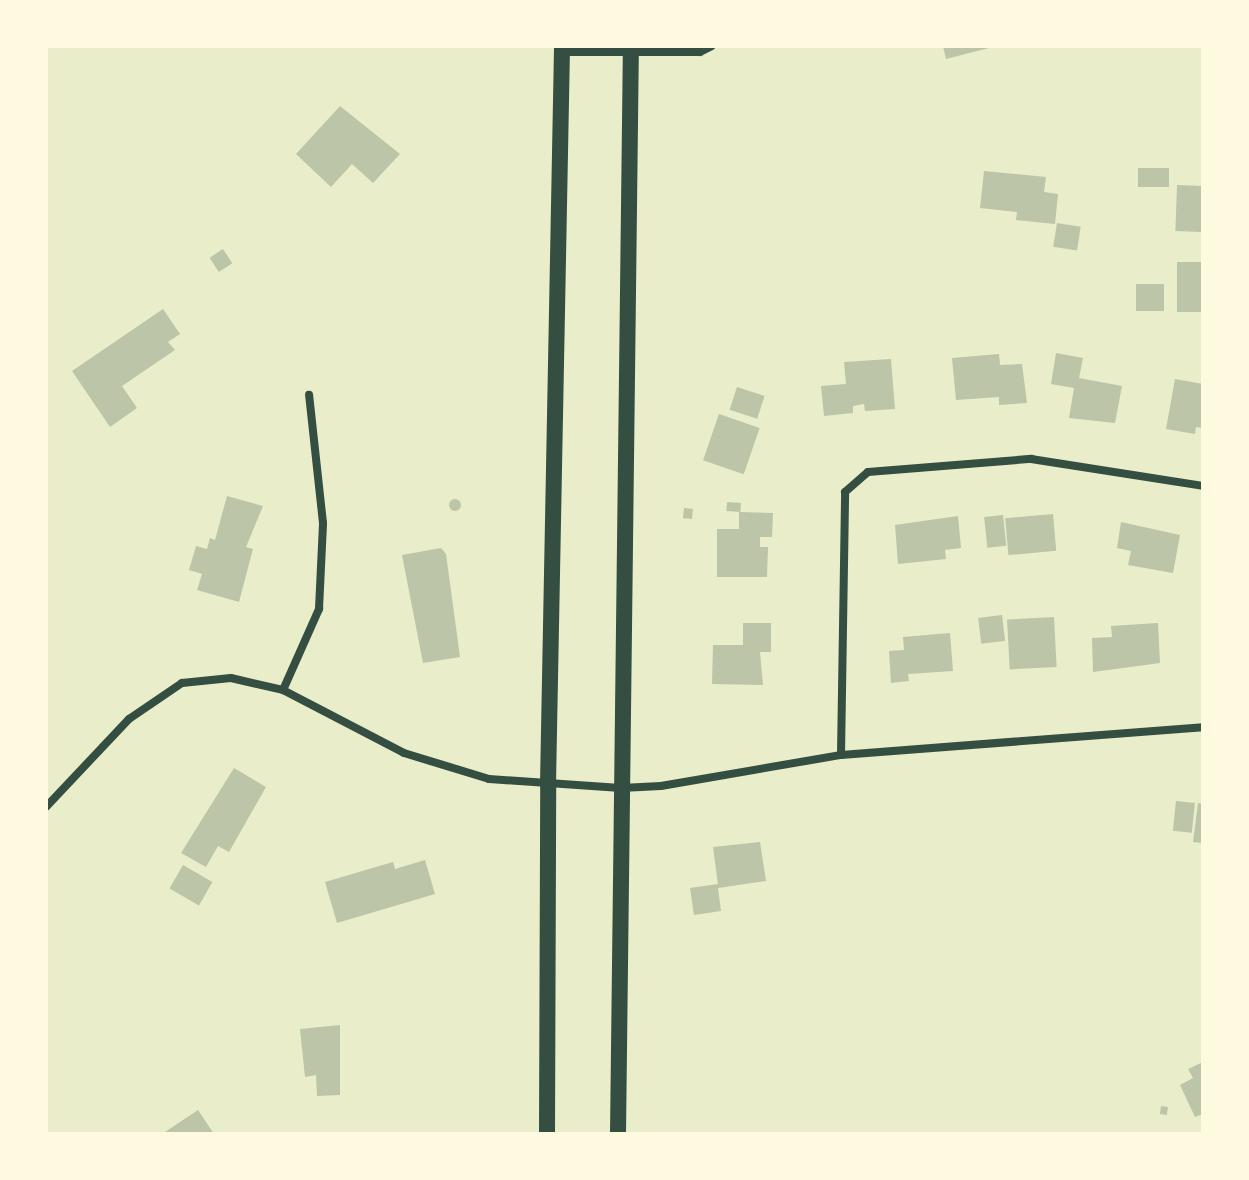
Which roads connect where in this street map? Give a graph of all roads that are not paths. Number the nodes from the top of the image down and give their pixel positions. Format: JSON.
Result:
{"nodes":[{"id":1,"x":712,"y":46,"type":"edge"},
{"id":2,"x":562,"y":49,"type":"edge"},
{"id":3,"x":631,"y":49,"type":"edge"},
{"id":4,"x":309,"y":395,"type":"dead end"},
{"id":5,"x":1203,"y":486,"type":"edge"},
{"id":6,"x":283,"y":690,"type":"junction"},
{"id":7,"x":1203,"y":727,"type":"edge"},
{"id":8,"x":841,"y":755,"type":"junction"},
{"id":9,"x":548,"y":784,"type":"junction"},
{"id":10,"x":621,"y":788,"type":"junction"},
{"id":11,"x":46,"y":807,"type":"edge"},
{"id":12,"x":547,"y":1134,"type":"edge"},
{"id":13,"x":618,"y":1134,"type":"edge"}],
"edges":[{"from":1,"to":3,"type":"street"},
{"from":2,"to":3,"type":"street"},
{"from":2,"to":9,"type":"main road"},
{"from":3,"to":10,"type":"main road"},
{"from":4,"to":6,"type":"street"},
{"from":5,"to":8,"type":"street"},
{"from":6,"to":9,"type":"street"},
{"from":6,"to":11,"type":"street"},
{"from":7,"to":8,"type":"street"},
{"from":8,"to":10,"type":"street"},
{"from":9,"to":10,"type":"street"},
{"from":9,"to":12,"type":"main road"},
{"from":10,"to":13,"type":"main road"}]}
